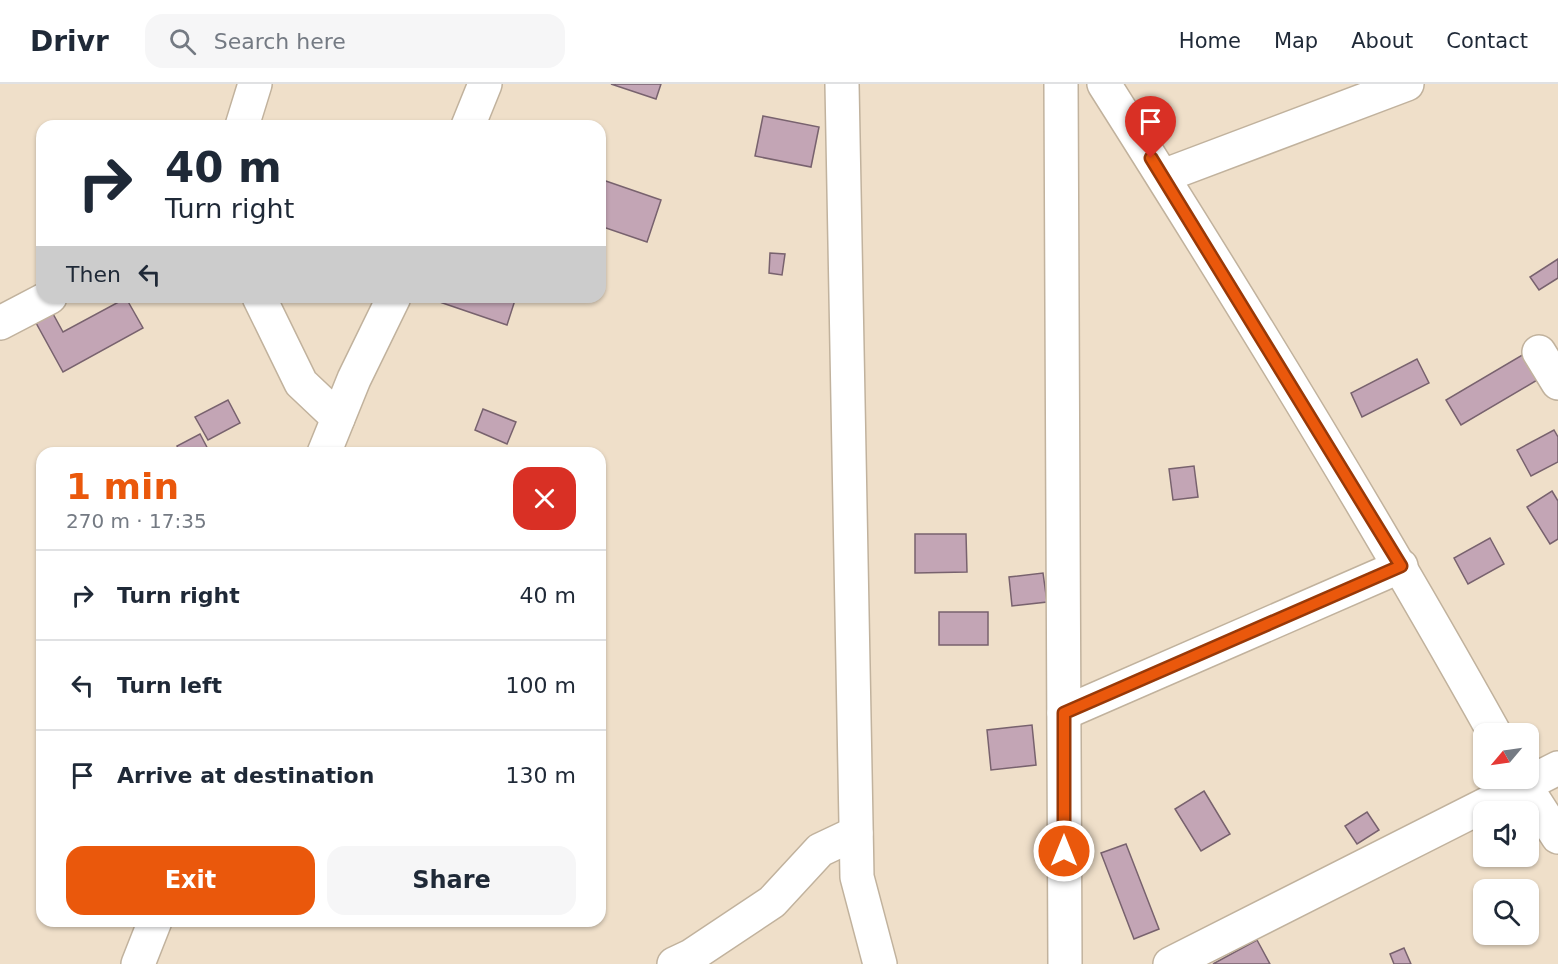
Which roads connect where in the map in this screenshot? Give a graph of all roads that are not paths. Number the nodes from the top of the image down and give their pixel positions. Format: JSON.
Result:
{"nodes":[{"id":1,"x":255,"y":84,"type":"edge"},
{"id":2,"x":485,"y":84,"type":"edge"},
{"id":3,"x":842,"y":84,"type":"edge"},
{"id":4,"x":1061,"y":84,"type":"edge"},
{"id":5,"x":1104,"y":84,"type":"edge"},
{"id":6,"x":1407,"y":84,"type":"edge"},
{"id":7,"x":244,"y":120,"type":"edge"},
{"id":8,"x":470,"y":120,"type":"edge"},
{"id":9,"x":1162,"y":176,"type":"junction"},
{"id":10,"x":39,"y":303,"type":"edge"},
{"id":11,"x":261,"y":303,"type":"edge"},
{"id":12,"x":391,"y":303,"type":"edge"},
{"id":13,"x":0,"y":322,"type":"edge"},
{"id":14,"x":1539,"y":352,"type":"dead end"},
{"id":15,"x":1558,"y":383,"type":"edge"},
{"id":16,"x":338,"y":418,"type":"junction"},
{"id":17,"x":326,"y":447,"type":"edge"},
{"id":18,"x":1401,"y":566,"type":"junction"},
{"id":19,"x":1064,"y":713,"type":"junction"},
{"id":20,"x":1489,"y":723,"type":"edge"},
{"id":21,"x":1558,"y":768,"type":"edge"},
{"id":22,"x":1539,"y":775,"type":"edge"},
{"id":23,"x":1506,"y":789,"type":"edge"},
{"id":24,"x":1526,"y":789,"type":"edge"},
{"id":25,"x":856,"y":833,"type":"junction"},
{"id":26,"x":1558,"y":837,"type":"edge"},
{"id":27,"x":153,"y":927,"type":"edge"},
{"id":28,"x":138,"y":964,"type":"edge"},
{"id":29,"x":674,"y":964,"type":"edge"},
{"id":30,"x":880,"y":964,"type":"edge"},
{"id":31,"x":1065,"y":964,"type":"edge"},
{"id":32,"x":1170,"y":964,"type":"edge"}],
"edges":[{"from":1,"to":7,"type":"street"},
{"from":2,"to":8,"type":"street"},
{"from":3,"to":25,"type":"street"},
{"from":4,"to":19,"type":"street"},
{"from":5,"to":9,"type":"street"},
{"from":6,"to":9,"type":"street"},
{"from":9,"to":18,"type":"street"},
{"from":10,"to":13,"type":"street"},
{"from":11,"to":16,"type":"street"},
{"from":12,"to":16,"type":"street"},
{"from":14,"to":15,"type":"street"},
{"from":16,"to":17,"type":"street"},
{"from":18,"to":19,"type":"street"},
{"from":18,"to":20,"type":"street"},
{"from":19,"to":31,"type":"street"},
{"from":21,"to":22,"type":"street"},
{"from":23,"to":32,"type":"street"},
{"from":24,"to":26,"type":"street"},
{"from":25,"to":29,"type":"street"},
{"from":25,"to":30,"type":"street"},
{"from":27,"to":28,"type":"street"}]}
